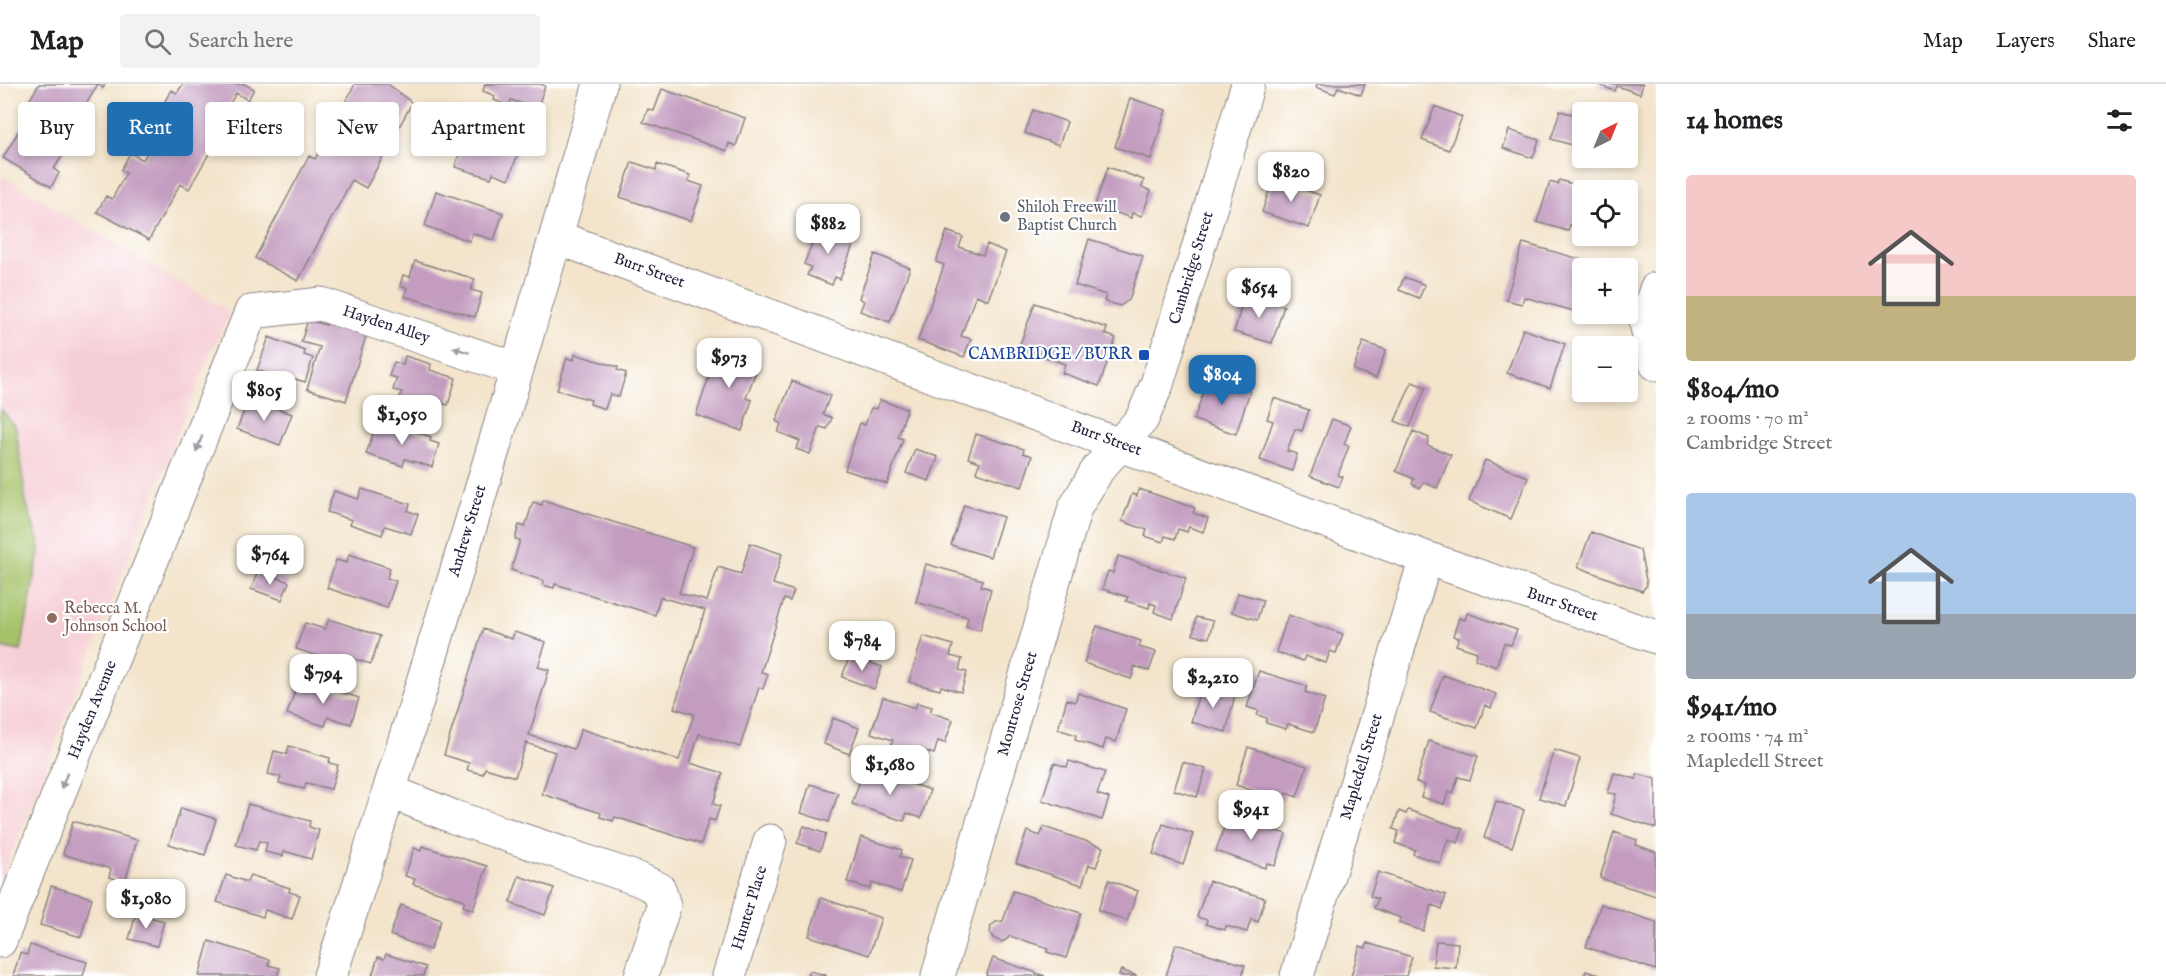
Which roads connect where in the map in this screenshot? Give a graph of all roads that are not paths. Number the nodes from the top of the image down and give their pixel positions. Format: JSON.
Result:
{"nodes":[{"id":1,"x":600,"y":84,"type":"edge"},
{"id":2,"x":1248,"y":84,"type":"edge"},
{"id":3,"x":556,"y":237,"type":"junction"},
{"id":4,"x":1656,"y":289,"type":"edge"},
{"id":5,"x":251,"y":312,"type":"joint"},
{"id":6,"x":1656,"y":364,"type":"edge"},
{"id":7,"x":517,"y":369,"type":"junction"},
{"id":8,"x":1120,"y":444,"type":"junction"},
{"id":9,"x":1426,"y":558,"type":"junction"},
{"id":10,"x":1656,"y":637,"type":"edge"},
{"id":11,"x":389,"y":791,"type":"junction"},
{"id":12,"x":770,"y":841,"type":"dead end"},
{"id":13,"x":0,"y":940,"type":"edge"},
{"id":14,"x":330,"y":976,"type":"edge"},
{"id":15,"x":641,"y":976,"type":"edge"},
{"id":16,"x":729,"y":976,"type":"edge"},
{"id":17,"x":938,"y":976,"type":"edge"},
{"id":18,"x":1297,"y":976,"type":"edge"}],
"edges":[{"from":1,"to":3,"type":"street","name":"Andrew Street"},
{"from":2,"to":8,"type":"street","name":"Cambridge Street"},
{"from":3,"to":7,"type":"street","name":"Andrew Street"},
{"from":3,"to":8,"type":"street","name":"Burr Street"},
{"from":4,"to":6,"type":"street"},
{"from":7,"to":5,"type":"street","name":"Hayden Alley","one_way":true},
{"from":5,"to":13,"type":"street","name":"Hayden Avenue","one_way":true},
{"from":7,"to":11,"type":"street","name":"Andrew Street"},
{"from":8,"to":9,"type":"street","name":"Burr Street"},
{"from":8,"to":17,"type":"street","name":"Montrose Street"},
{"from":9,"to":10,"type":"street","name":"Burr Street"},
{"from":9,"to":18,"type":"street","name":"Mapledell Street"},
{"from":11,"to":14,"type":"street","name":"Andrew Street"},
{"from":11,"to":15,"type":"street"},
{"from":12,"to":16,"type":"street","name":"Hunter Place"}]}
